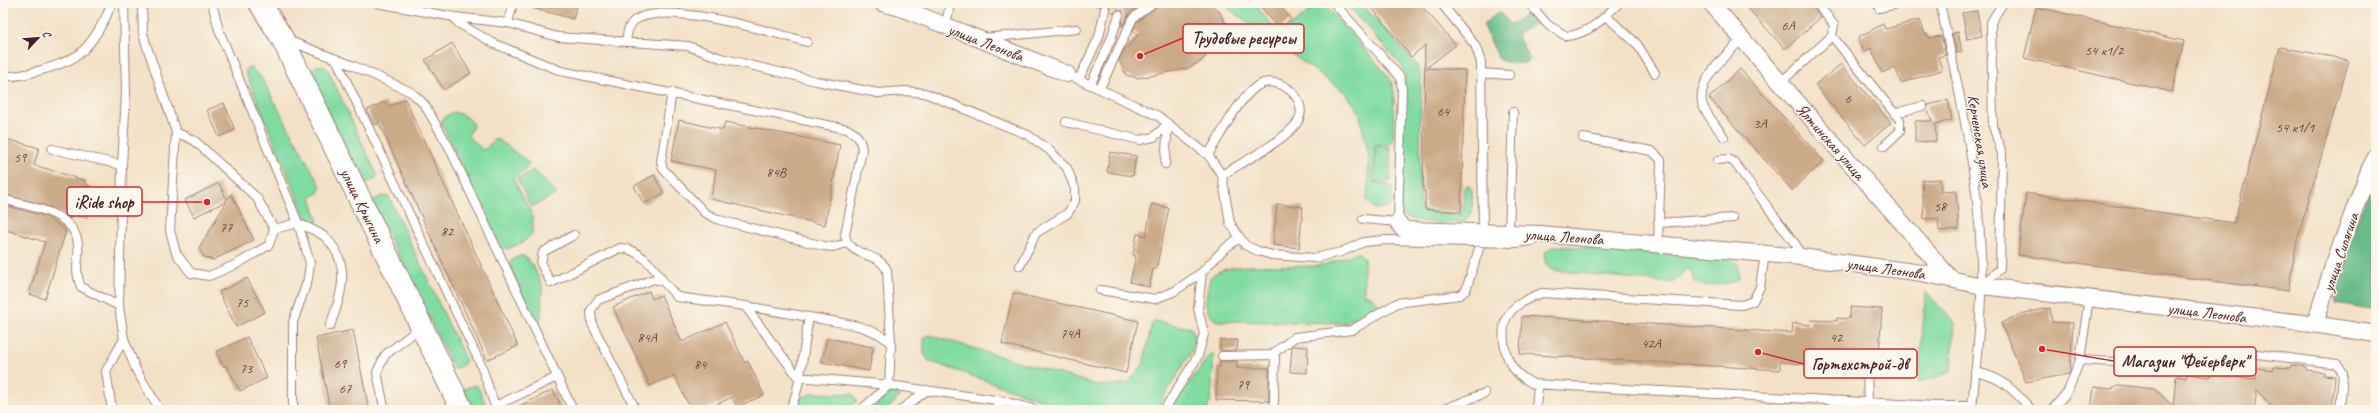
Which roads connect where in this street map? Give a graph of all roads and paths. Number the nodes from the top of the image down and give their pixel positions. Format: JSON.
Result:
{"nodes":[{"id":1,"x":112,"y":3,"type":"edge"},
{"id":2,"x":124,"y":3,"type":"edge"},
{"id":3,"x":142,"y":3,"type":"edge"},
{"id":4,"x":212,"y":3,"type":"edge"},
{"id":5,"x":260,"y":3,"type":"edge"},
{"id":6,"x":376,"y":3,"type":"edge"},
{"id":7,"x":513,"y":3,"type":"edge"},
{"id":8,"x":882,"y":3,"type":"edge"},
{"id":9,"x":950,"y":3,"type":"edge"},
{"id":10,"x":1153,"y":3,"type":"edge"},
{"id":11,"x":1334,"y":3,"type":"edge"},
{"id":12,"x":1441,"y":3,"type":"edge"},
{"id":13,"x":1529,"y":3,"type":"edge"},
{"id":14,"x":1619,"y":3,"type":"edge"},
{"id":15,"x":1711,"y":3,"type":"edge"},
{"id":16,"x":1817,"y":3,"type":"edge"},
{"id":17,"x":1901,"y":3,"type":"edge"},
{"id":18,"x":1940,"y":3,"type":"edge"},
{"id":19,"x":2003,"y":3,"type":"edge"},
{"id":20,"x":1879,"y":8,"type":"dead end"},
{"id":21,"x":1105,"y":9,"type":"dead end"},
{"id":22,"x":1119,"y":15,"type":"dead end"},
{"id":23,"x":1606,"y":16,"type":"junction"},
{"id":24,"x":454,"y":18,"type":"junction"},
{"id":25,"x":508,"y":23,"type":"junction"},
{"id":26,"x":946,"y":26,"type":"junction"},
{"id":27,"x":1077,"y":29,"type":"dead end"},
{"id":28,"x":1832,"y":36,"type":"junction"},
{"id":29,"x":282,"y":38,"type":"junction"},
{"id":30,"x":979,"y":38,"type":"junction"},
{"id":31,"x":1742,"y":39,"type":"junction"},
{"id":32,"x":626,"y":42,"type":"junction"},
{"id":33,"x":807,"y":42,"type":"dead end"},
{"id":34,"x":336,"y":59,"type":"junction"},
{"id":35,"x":1482,"y":73,"type":"junction"},
{"id":36,"x":1655,"y":73,"type":"dead end"},
{"id":37,"x":1509,"y":75,"type":"dead end"},
{"id":38,"x":3,"y":76,"type":"edge"},
{"id":39,"x":1073,"y":76,"type":"junction"},
{"id":40,"x":1780,"y":83,"type":"junction"},
{"id":41,"x":1091,"y":84,"type":"junction"},
{"id":42,"x":1100,"y":88,"type":"junction"},
{"id":43,"x":672,"y":92,"type":"junction"},
{"id":44,"x":1923,"y":106,"type":"dead end"},
{"id":45,"x":1513,"y":112,"type":"dead end"},
{"id":46,"x":1895,"y":113,"type":"junction"},
{"id":47,"x":1066,"y":122,"type":"dead end"},
{"id":48,"x":1168,"y":124,"type":"junction"},
{"id":49,"x":176,"y":132,"type":"junction"},
{"id":50,"x":1724,"y":136,"type":"dead end"},
{"id":51,"x":1583,"y":138,"type":"dead end"},
{"id":52,"x":1884,"y":146,"type":"dead end"},
{"id":53,"x":52,"y":149,"type":"dead end"},
{"id":54,"x":1208,"y":155,"type":"junction"},
{"id":55,"x":2376,"y":157,"type":"edge"},
{"id":56,"x":1718,"y":160,"type":"dead end"},
{"id":57,"x":1165,"y":164,"type":"dead end"},
{"id":58,"x":122,"y":165,"type":"junction"},
{"id":59,"x":1222,"y":175,"type":"junction"},
{"id":60,"x":3,"y":199,"type":"edge"},
{"id":61,"x":1733,"y":218,"type":"dead end"},
{"id":62,"x":1363,"y":219,"type":"dead end"},
{"id":63,"x":1398,"y":222,"type":"junction"},
{"id":64,"x":298,"y":223,"type":"junction"},
{"id":65,"x":1658,"y":223,"type":"junction"},
{"id":66,"x":274,"y":229,"type":"junction"},
{"id":67,"x":1509,"y":232,"type":"junction"},
{"id":68,"x":1540,"y":234,"type":"junction"},
{"id":69,"x":574,"y":235,"type":"dead end"},
{"id":70,"x":1482,"y":237,"type":"junction"},
{"id":71,"x":1239,"y":238,"type":"junction"},
{"id":72,"x":846,"y":243,"type":"junction"},
{"id":73,"x":1658,"y":244,"type":"junction"},
{"id":74,"x":1765,"y":254,"type":"junction"},
{"id":75,"x":1801,"y":257,"type":"junction"},
{"id":76,"x":1020,"y":266,"type":"dead end"},
{"id":77,"x":1202,"y":272,"type":"junction"},
{"id":78,"x":1951,"y":279,"type":"junction"},
{"id":79,"x":663,"y":281,"type":"junction"},
{"id":80,"x":1982,"y":286,"type":"junction"},
{"id":81,"x":1100,"y":290,"type":"dead end"},
{"id":82,"x":2089,"y":298,"type":"junction"},
{"id":83,"x":119,"y":306,"type":"junction"},
{"id":84,"x":745,"y":306,"type":"junction"},
{"id":85,"x":809,"y":317,"type":"junction"},
{"id":86,"x":2316,"y":324,"type":"junction"},
{"id":87,"x":330,"y":326,"type":"dead end"},
{"id":88,"x":422,"y":326,"type":"junction"},
{"id":89,"x":2376,"y":334,"type":"edge"},
{"id":90,"x":124,"y":339,"type":"junction"},
{"id":91,"x":891,"y":344,"type":"junction"},
{"id":92,"x":1275,"y":353,"type":"junction"},
{"id":93,"x":1222,"y":356,"type":"dead end"},
{"id":94,"x":2080,"y":360,"type":"junction"},
{"id":95,"x":1867,"y":369,"type":"dead end"},
{"id":96,"x":1975,"y":372,"type":"junction"},
{"id":97,"x":557,"y":377,"type":"junction"},
{"id":98,"x":798,"y":377,"type":"junction"},
{"id":99,"x":889,"y":385,"type":"junction"},
{"id":100,"x":1538,"y":385,"type":"junction"},
{"id":101,"x":927,"y":390,"type":"junction"},
{"id":102,"x":1485,"y":393,"type":"dead end"},
{"id":103,"x":1003,"y":401,"type":"junction"},
{"id":104,"x":1274,"y":402,"type":"dead end"},
{"id":105,"x":1868,"y":403,"type":"junction"},
{"id":106,"x":384,"y":407,"type":"dead end"},
{"id":107,"x":496,"y":408,"type":"edge"},
{"id":108,"x":1972,"y":408,"type":"edge"},
{"id":109,"x":112,"y":410,"type":"edge"},
{"id":110,"x":160,"y":410,"type":"edge"},
{"id":111,"x":293,"y":410,"type":"edge"},
{"id":112,"x":462,"y":410,"type":"edge"},
{"id":113,"x":573,"y":410,"type":"edge"},
{"id":114,"x":636,"y":410,"type":"edge"},
{"id":115,"x":789,"y":410,"type":"edge"},
{"id":116,"x":861,"y":410,"type":"edge"},
{"id":117,"x":901,"y":410,"type":"edge"},
{"id":118,"x":993,"y":410,"type":"edge"},
{"id":119,"x":1036,"y":410,"type":"edge"},
{"id":120,"x":1164,"y":410,"type":"edge"},
{"id":121,"x":1442,"y":410,"type":"edge"},
{"id":122,"x":1536,"y":410,"type":"edge"},
{"id":123,"x":2032,"y":410,"type":"edge"},
{"id":124,"x":2052,"y":410,"type":"edge"},
{"id":125,"x":2340,"y":410,"type":"edge"}],
"edges":[{"from":1,"to":38,"type":"lane"},
{"from":2,"to":58,"type":"lane"},
{"from":3,"to":49,"type":"lane"},
{"from":4,"to":64,"type":"lane"},
{"from":5,"to":29,"type":"main road","name":"улица Крыгина"},
{"from":6,"to":24,"type":"lane"},
{"from":7,"to":25,"type":"lane"},
{"from":8,"to":26,"type":"street","name":"улица Леонова"},
{"from":9,"to":26,"type":"lane"},
{"from":10,"to":42,"type":"lane"},
{"from":11,"to":63,"type":"lane"},
{"from":12,"to":35,"type":"lane"},
{"from":13,"to":23,"type":"lane"},
{"from":14,"to":23,"type":"lane"},
{"from":15,"to":31,"type":"street","name":"Ялтинская улица"},
{"from":16,"to":28,"type":"lane"},
{"from":17,"to":20,"type":"lane"},
{"from":18,"to":80,"type":"lane","name":"Керченская улица"},
{"from":19,"to":80,"type":"lane"},
{"from":21,"to":39,"type":"lane"},
{"from":22,"to":41,"type":"lane"},
{"from":23,"to":36,"type":"lane"},
{"from":24,"to":25,"type":"lane"},
{"from":24,"to":43,"type":"lane"},
{"from":25,"to":32,"type":"lane"},
{"from":26,"to":30,"type":"street","name":"улица Леонова"},
{"from":27,"to":30,"type":"lane"},
{"from":28,"to":40,"type":"lane"},
{"from":28,"to":46,"type":"lane"},
{"from":29,"to":34,"type":"lane"},
{"from":29,"to":88,"type":"main road","name":"улица Крыгина"},
{"from":30,"to":39,"type":"street","name":"улица Леонова"},
{"from":31,"to":40,"type":"street","name":"Ялтинская улица"},
{"from":31,"to":50,"type":"lane"},
{"from":32,"to":33,"type":"lane"},
{"from":32,"to":76,"type":"lane"},
{"from":34,"to":97,"type":"lane"},
{"from":34,"to":107,"type":"lane"},
{"from":35,"to":37,"type":"lane"},
{"from":35,"to":70,"type":"lane"},
{"from":39,"to":41,"type":"lane"},
{"from":40,"to":78,"type":"street","name":"Ялтинская улица"},
{"from":41,"to":42,"type":"lane"},
{"from":42,"to":48,"type":"lane"},
{"from":43,"to":72,"type":"lane"},
{"from":43,"to":72,"type":"lane"},
{"from":44,"to":46,"type":"lane"},
{"from":45,"to":67,"type":"lane"},
{"from":46,"to":52,"type":"lane"},
{"from":47,"to":48,"type":"lane"},
{"from":48,"to":54,"type":"lane"},
{"from":48,"to":57,"type":"lane"},
{"from":49,"to":66,"type":"lane"},
{"from":49,"to":66,"type":"lane"},
{"from":51,"to":65,"type":"lane"},
{"from":53,"to":58,"type":"lane"},
{"from":54,"to":59,"type":"lane"},
{"from":54,"to":59,"type":"lane"},
{"from":55,"to":86,"type":"street","name":"улица Сипягина"},
{"from":56,"to":75,"type":"lane"},
{"from":58,"to":83,"type":"lane"},
{"from":59,"to":71,"type":"lane"},
{"from":60,"to":83,"type":"lane"},
{"from":61,"to":65,"type":"lane"},
{"from":62,"to":63,"type":"lane"},
{"from":63,"to":70,"type":"street","name":"улица Леонова"},
{"from":64,"to":66,"type":"lane"},
{"from":64,"to":87,"type":"lane"},
{"from":64,"to":111,"type":"lane"},
{"from":65,"to":73,"type":"lane"},
{"from":67,"to":68,"type":"street","name":"улица Леонова"},
{"from":67,"to":70,"type":"street","name":"улица Леонова"},
{"from":68,"to":70,"type":"lane"},
{"from":68,"to":73,"type":"street","name":"улица Леонова"},
{"from":69,"to":79,"type":"lane"},
{"from":70,"to":71,"type":"lane"},
{"from":70,"to":92,"type":"lane"},
{"from":71,"to":77,"type":"lane"},
{"from":72,"to":91,"type":"lane"},
{"from":73,"to":74,"type":"street","name":"улица Леонова"},
{"from":74,"to":75,"type":"street","name":"улица Леонова"},
{"from":74,"to":100,"type":"lane"},
{"from":75,"to":78,"type":"street","name":"улица Леонова"},
{"from":77,"to":81,"type":"lane"},
{"from":77,"to":120,"type":"lane"},
{"from":78,"to":80,"type":"street","name":"улица Леонова"},
{"from":79,"to":84,"type":"lane"},
{"from":79,"to":114,"type":"lane"},
{"from":80,"to":82,"type":"street","name":"улица Леонова"},
{"from":80,"to":96,"type":"lane","name":"Керченская улица"},
{"from":82,"to":86,"type":"street","name":"улица Леонова"},
{"from":82,"to":94,"type":"lane"},
{"from":83,"to":90,"type":"lane"},
{"from":84,"to":85,"type":"lane"},
{"from":84,"to":98,"type":"lane"},
{"from":85,"to":91,"type":"lane"},
{"from":85,"to":98,"type":"lane"},
{"from":86,"to":89,"type":"street","name":"улица Леонова"},
{"from":88,"to":106,"type":"lane"},
{"from":88,"to":112,"type":"main road","name":"улица Крыгина"},
{"from":90,"to":109,"type":"lane"},
{"from":90,"to":110,"type":"lane"},
{"from":91,"to":99,"type":"lane"},
{"from":92,"to":93,"type":"lane"},
{"from":92,"to":104,"type":"lane"},
{"from":94,"to":124,"type":"lane"},
{"from":94,"to":125,"type":"lane"},
{"from":95,"to":105,"type":"lane"},
{"from":96,"to":108,"type":"lane","name":"Керченская улица"},
{"from":96,"to":123,"type":"lane"},
{"from":97,"to":107,"type":"lane"},
{"from":97,"to":113,"type":"lane"},
{"from":98,"to":99,"type":"lane"},
{"from":98,"to":115,"type":"lane"},
{"from":99,"to":101,"type":"lane"},
{"from":99,"to":116,"type":"lane"},
{"from":100,"to":105,"type":"lane"},
{"from":100,"to":122,"type":"lane"},
{"from":101,"to":103,"type":"lane"},
{"from":101,"to":117,"type":"lane"},
{"from":102,"to":121,"type":"lane"},
{"from":103,"to":118,"type":"lane"},
{"from":103,"to":119,"type":"lane"},
{"from":105,"to":108,"type":"lane"}]}
